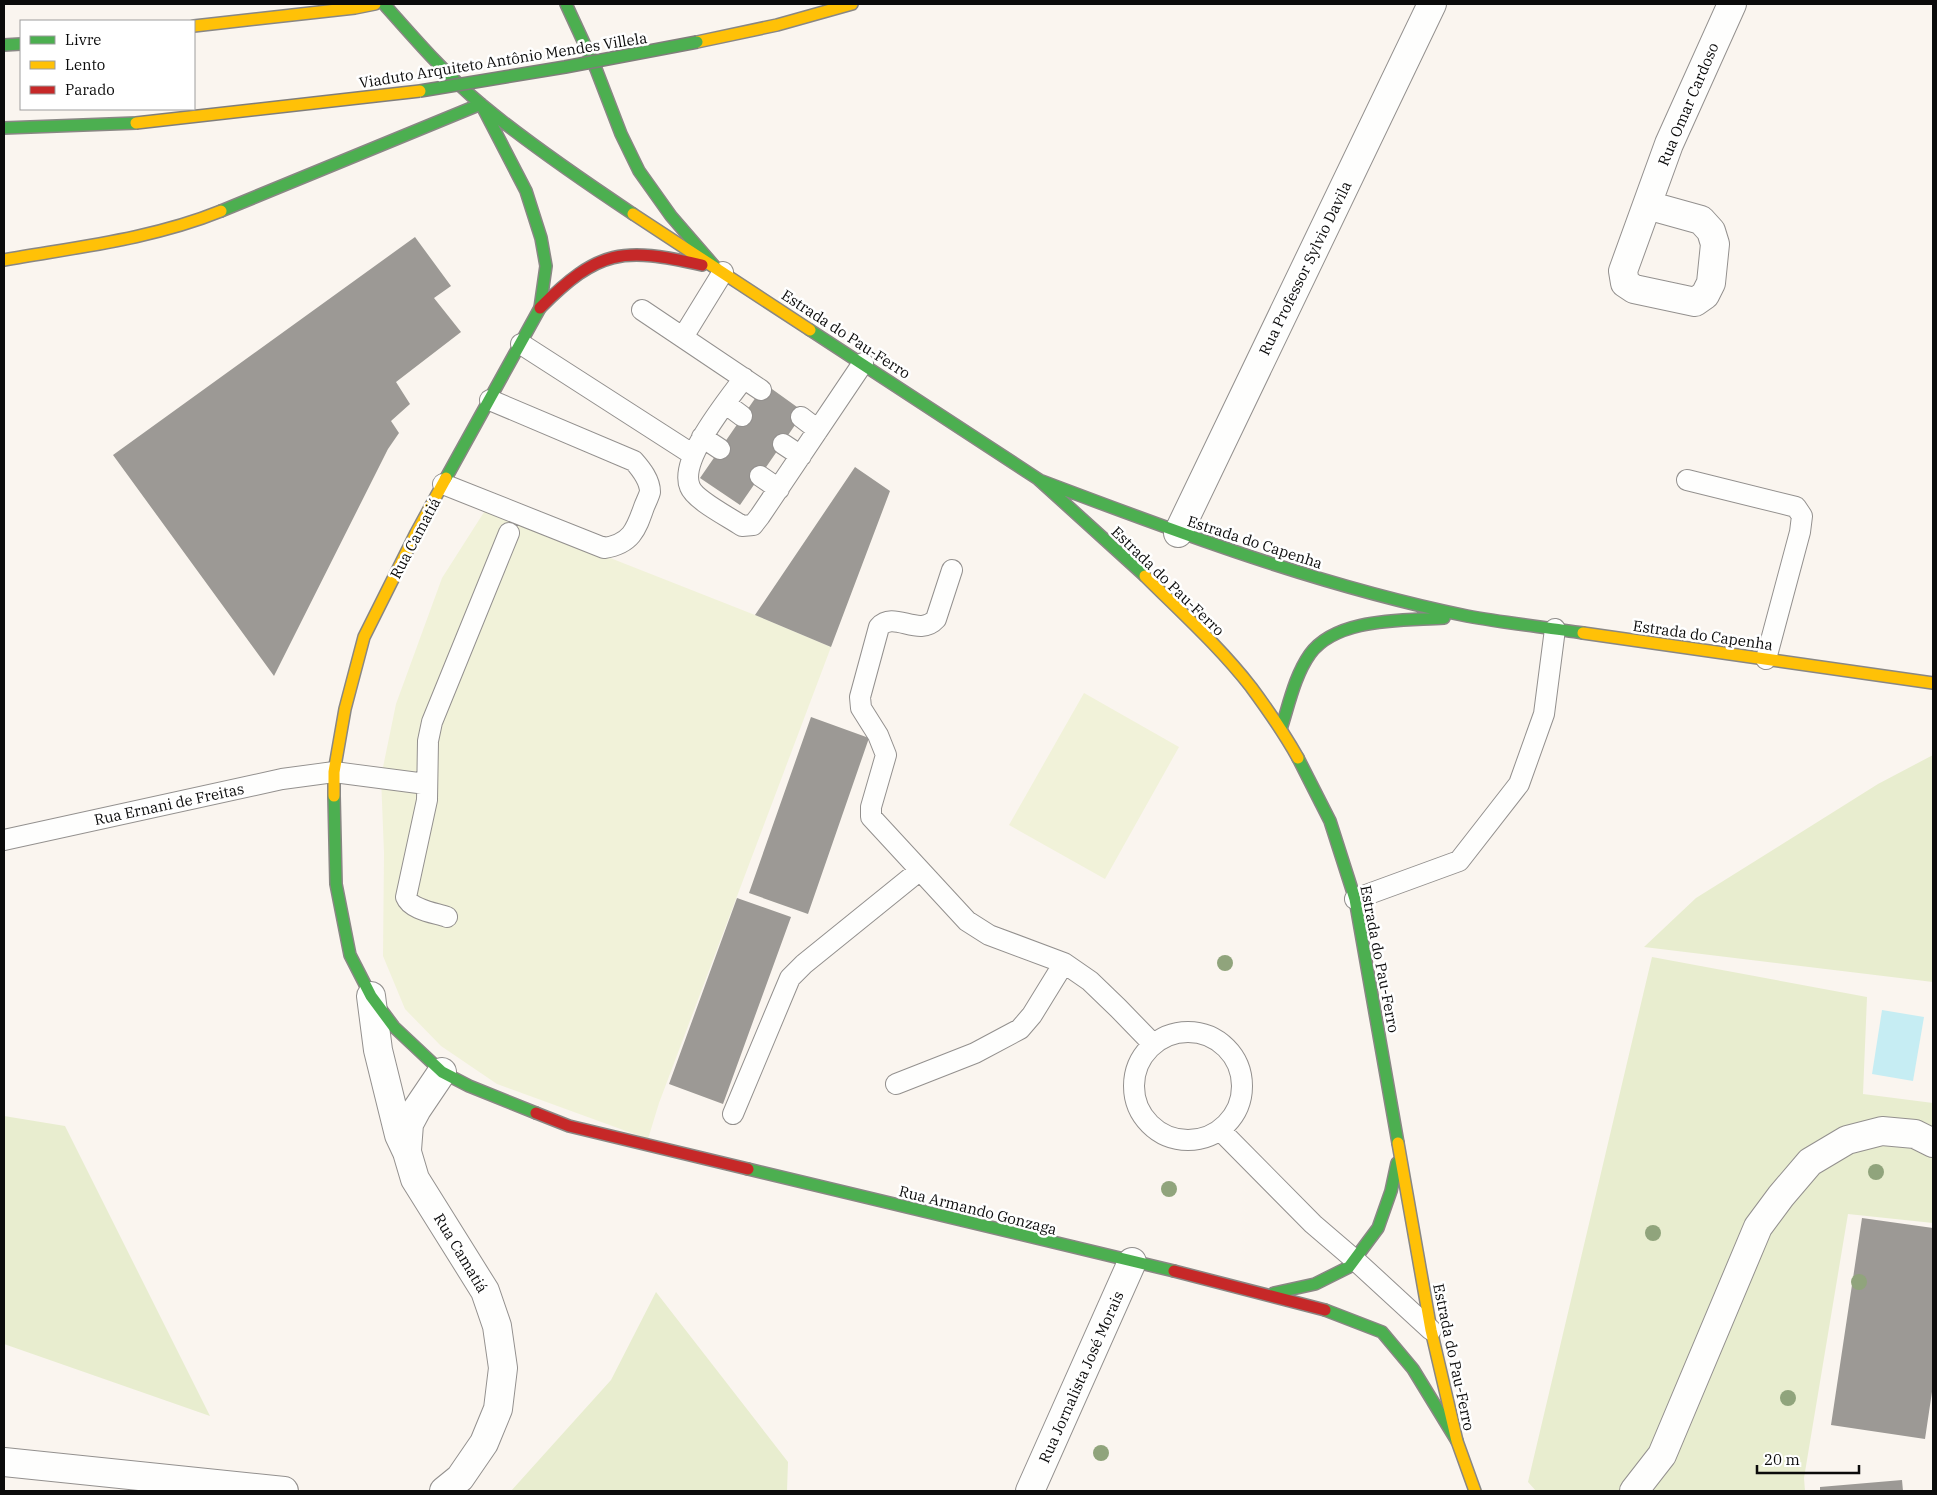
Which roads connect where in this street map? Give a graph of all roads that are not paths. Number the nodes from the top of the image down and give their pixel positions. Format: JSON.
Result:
{"nodes":[{"id":1,"x":375,"y":4,"type":"edge"},
{"id":2,"x":384,"y":4,"type":"edge"},
{"id":3,"x":566,"y":4,"type":"edge"},
{"id":4,"x":852,"y":4,"type":"edge"},
{"id":5,"x":1432,"y":4,"type":"edge"},
{"id":6,"x":1732,"y":4,"type":"edge"},
{"id":7,"x":195,"y":26,"type":"edge"},
{"id":8,"x":20,"y":44,"type":"edge"},
{"id":9,"x":4,"y":45,"type":"edge"},
{"id":10,"x":481,"y":104,"type":"junction"},
{"id":11,"x":4,"y":128,"type":"edge"},
{"id":12,"x":1647,"y":206,"type":"dead end"},
{"id":13,"x":4,"y":260,"type":"edge"},
{"id":14,"x":720,"y":270,"type":"junction"},
{"id":15,"x":540,"y":308,"type":"junction"},
{"id":16,"x":642,"y":310,"type":"dead end"},
{"id":17,"x":684,"y":337,"type":"junction"},
{"id":18,"x":521,"y":344,"type":"junction"},
{"id":19,"x":863,"y":363,"type":"junction"},
{"id":20,"x":744,"y":378,"type":"junction"},
{"id":21,"x":761,"y":390,"type":"dead end"},
{"id":22,"x":490,"y":400,"type":"junction"},
{"id":23,"x":726,"y":404,"type":"junction"},
{"id":24,"x":742,"y":416,"type":"dead end"},
{"id":25,"x":801,"y":417,"type":"dead end"},
{"id":26,"x":818,"y":430,"type":"junction"},
{"id":27,"x":782,"y":444,"type":"dead end"},
{"id":28,"x":697,"y":446,"type":"junction"},
{"id":29,"x":720,"y":449,"type":"dead end"},
{"id":30,"x":801,"y":456,"type":"junction"},
{"id":31,"x":760,"y":476,"type":"dead end"},
{"id":32,"x":1038,"y":479,"type":"junction"},
{"id":33,"x":1687,"y":480,"type":"dead end"},
{"id":34,"x":443,"y":484,"type":"junction"},
{"id":35,"x":778,"y":490,"type":"junction"},
{"id":36,"x":509,"y":533,"type":"dead end"},
{"id":37,"x":1178,"y":533,"type":"junction"},
{"id":38,"x":952,"y":570,"type":"dead end"},
{"id":39,"x":1468,"y":616,"type":"junction"},
{"id":40,"x":1554,"y":629,"type":"junction"},
{"id":41,"x":1766,"y":659,"type":"junction"},
{"id":42,"x":1933,"y":683,"type":"edge"},
{"id":43,"x":1281,"y":729,"type":"junction"},
{"id":44,"x":334,"y":772,"type":"junction"},
{"id":45,"x":426,"y":784,"type":"junction"},
{"id":46,"x":4,"y":840,"type":"edge"},
{"id":47,"x":919,"y":871,"type":"junction"},
{"id":48,"x":1355,"y":899,"type":"junction"},
{"id":49,"x":448,"y":917,"type":"dead end"},
{"id":50,"x":1064,"y":963,"type":"junction"},
{"id":51,"x":371,"y":996,"type":"junction"},
{"id":52,"x":1152,"y":1043,"type":"junction"},
{"id":53,"x":442,"y":1072,"type":"junction"},
{"id":54,"x":896,"y":1084,"type":"dead end"},
{"id":55,"x":733,"y":1114,"type":"dead end"},
{"id":56,"x":1220,"y":1130,"type":"junction"},
{"id":57,"x":1933,"y":1143,"type":"edge"},
{"id":58,"x":1400,"y":1150,"type":"junction"},
{"id":59,"x":407,"y":1152,"type":"junction"},
{"id":60,"x":1355,"y":1260,"type":"junction"},
{"id":61,"x":1132,"y":1262,"type":"junction"},
{"id":62,"x":1268,"y":1294,"type":"junction"},
{"id":63,"x":1431,"y":1330,"type":"junction"},
{"id":64,"x":1457,"y":1441,"type":"junction"},
{"id":65,"x":4,"y":1462,"type":"edge"},
{"id":66,"x":284,"y":1491,"type":"edge"},
{"id":67,"x":444,"y":1491,"type":"edge"},
{"id":68,"x":1030,"y":1491,"type":"edge"},
{"id":69,"x":1475,"y":1491,"type":"edge"},
{"id":70,"x":1634,"y":1491,"type":"edge"}],
"edges":[{"from":1,"to":7,"type":"main road"},
{"from":2,"to":10,"type":"main road","name":"Estrada do Pau-Ferro"},
{"from":3,"to":14,"type":"main road"},
{"from":4,"to":11,"type":"main road","name":"Viaduto Arquiteto Antônio Mendes Villela","bridge":true},
{"from":5,"to":37,"type":"street","name":"Rua Professor Sylvio Davila"},
{"from":6,"to":12,"type":"street","name":"Rua Omar Cardoso"},
{"from":8,"to":9,"type":"main road"},
{"from":10,"to":13,"type":"main road"},
{"from":10,"to":14,"type":"main road","name":"Estrada do Pau-Ferro"},
{"from":10,"to":15,"type":"main road","name":"Rua Camatiá"},
{"from":14,"to":15,"type":"main road"},
{"from":14,"to":17,"type":"lane"},
{"from":14,"to":19,"type":"main road","name":"Estrada do Pau-Ferro"},
{"from":15,"to":18,"type":"main road","name":"Rua Camatiá"},
{"from":16,"to":17,"type":"lane"},
{"from":17,"to":20,"type":"lane"},
{"from":18,"to":22,"type":"main road","name":"Rua Camatiá"},
{"from":18,"to":28,"type":"lane"},
{"from":19,"to":26,"type":"lane"},
{"from":19,"to":32,"type":"main road","name":"Estrada do Pau-Ferro"},
{"from":20,"to":21,"type":"lane"},
{"from":20,"to":23,"type":"lane"},
{"from":22,"to":34,"type":"main road","name":"Rua Camatiá"},
{"from":22,"to":34,"type":"lane"},
{"from":23,"to":24,"type":"lane"},
{"from":23,"to":28,"type":"lane"},
{"from":25,"to":26,"type":"lane"},
{"from":26,"to":30,"type":"lane"},
{"from":27,"to":30,"type":"lane"},
{"from":28,"to":29,"type":"lane"},
{"from":28,"to":35,"type":"lane"},
{"from":30,"to":35,"type":"lane"},
{"from":31,"to":35,"type":"lane"},
{"from":32,"to":37,"type":"main road","name":"Estrada do Capenha"},
{"from":32,"to":43,"type":"main road","name":"Estrada do Pau-Ferro"},
{"from":33,"to":41,"type":"lane"},
{"from":34,"to":44,"type":"main road","name":"Rua Camatiá"},
{"from":36,"to":45,"type":"lane"},
{"from":37,"to":39,"type":"main road","name":"Estrada do Capenha"},
{"from":38,"to":47,"type":"lane"},
{"from":39,"to":40,"type":"main road","name":"Estrada do Capenha"},
{"from":39,"to":43,"type":"main road","name":"Estrada do Capenha"},
{"from":40,"to":41,"type":"main road","name":"Estrada do Capenha"},
{"from":40,"to":48,"type":"lane"},
{"from":41,"to":42,"type":"main road","name":"Estrada do Capenha"},
{"from":43,"to":48,"type":"main road","name":"Estrada do Pau-Ferro"},
{"from":44,"to":45,"type":"lane","name":"Rua Ernani de Freitas"},
{"from":44,"to":46,"type":"lane","name":"Rua Ernani de Freitas"},
{"from":44,"to":51,"type":"main road","name":"Rua Camatiá"},
{"from":45,"to":49,"type":"lane"},
{"from":47,"to":50,"type":"lane"},
{"from":47,"to":55,"type":"lane"},
{"from":48,"to":58,"type":"main road","name":"Estrada do Pau-Ferro"},
{"from":50,"to":52,"type":"lane"},
{"from":50,"to":54,"type":"lane"},
{"from":51,"to":53,"type":"main road","name":"Rua Camatiá"},
{"from":51,"to":59,"type":"street","name":"Rua Camatiá"},
{"from":52,"to":56,"type":"lane"},
{"from":52,"to":56,"type":"lane"},
{"from":53,"to":59,"type":"street","name":"Rua Camatiá"},
{"from":53,"to":61,"type":"main road","name":"Rua Armando Gonzaga"},
{"from":56,"to":60,"type":"lane"},
{"from":57,"to":70,"type":"street"},
{"from":58,"to":60,"type":"main road"},
{"from":58,"to":63,"type":"main road","name":"Estrada do Pau-Ferro"},
{"from":59,"to":67,"type":"street","name":"Rua Camatiá"},
{"from":60,"to":62,"type":"main road"},
{"from":60,"to":63,"type":"lane"},
{"from":61,"to":62,"type":"main road","name":"Rua Armando Gonzaga"},
{"from":61,"to":68,"type":"street","name":"Rua Jornalista José Morais"},
{"from":62,"to":64,"type":"main road","name":"Rua Armando Gonzaga"},
{"from":63,"to":64,"type":"main road","name":"Estrada do Pau-Ferro"},
{"from":64,"to":69,"type":"main road","name":"Estrada do Pau-Ferro"},
{"from":65,"to":66,"type":"street"}]}
